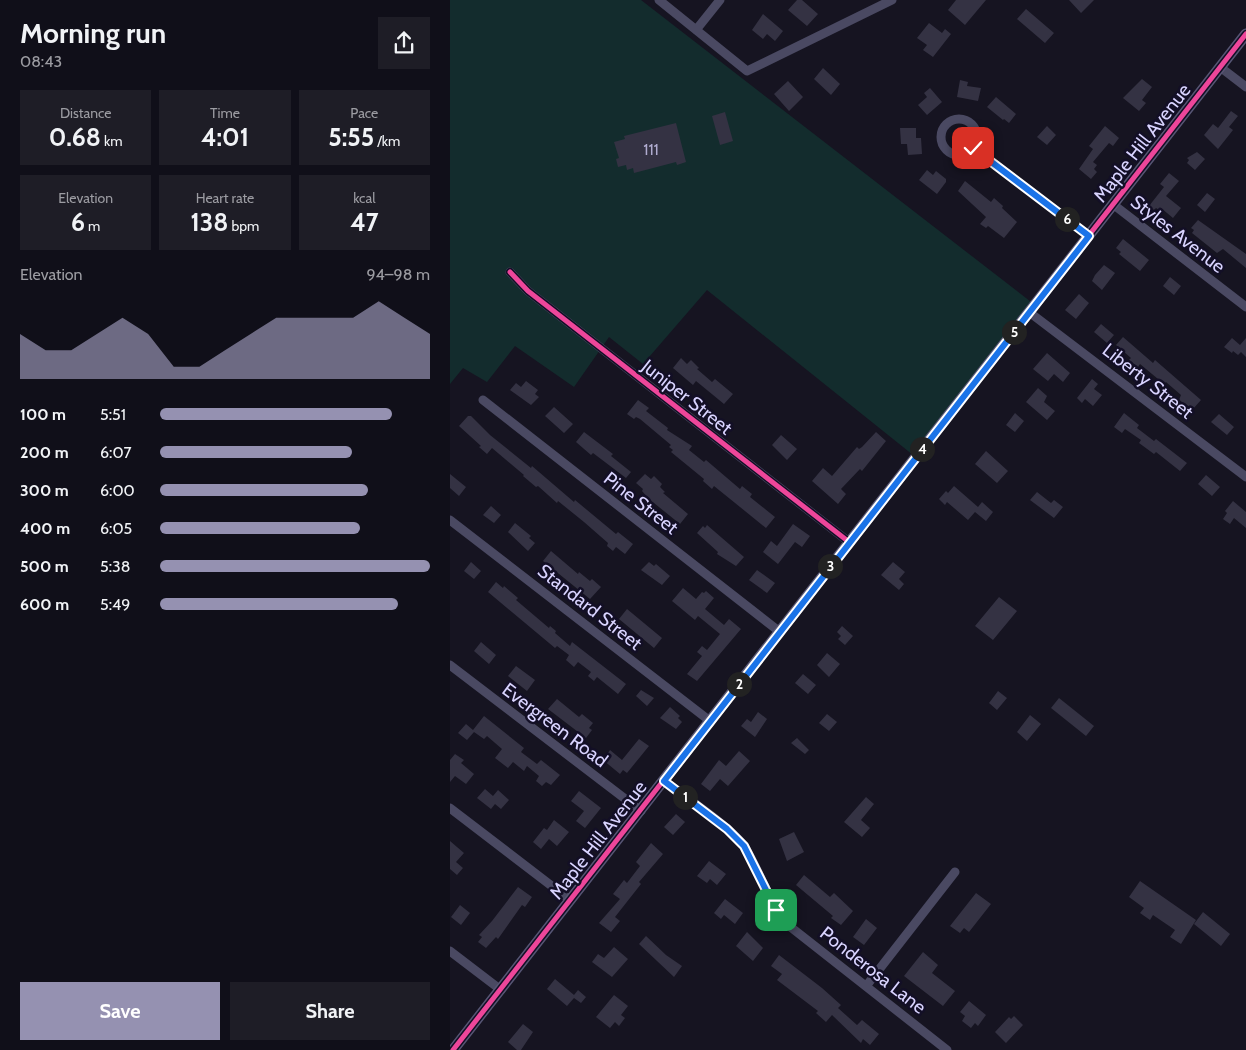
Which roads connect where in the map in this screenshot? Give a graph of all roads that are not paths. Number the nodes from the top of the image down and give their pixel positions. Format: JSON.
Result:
{"nodes":[{"id":1,"x":659,"y":0,"type":"edge"},
{"id":2,"x":720,"y":0,"type":"edge"},
{"id":3,"x":892,"y":0,"type":"edge"},
{"id":4,"x":696,"y":30,"type":"junction"},
{"id":5,"x":1246,"y":34,"type":"edge"},
{"id":6,"x":1220,"y":67,"type":"junction"},
{"id":7,"x":1246,"y":87,"type":"edge"},
{"id":8,"x":973,"y":148,"type":"junction"},
{"id":9,"x":1114,"y":205,"type":"junction"},
{"id":10,"x":1089,"y":236,"type":"junction"},
{"id":11,"x":510,"y":272,"type":"dead end"},
{"id":12,"x":1246,"y":307,"type":"edge"},
{"id":13,"x":1029,"y":312,"type":"junction"},
{"id":14,"x":483,"y":400,"type":"dead end"},
{"id":15,"x":1246,"y":477,"type":"edge"},
{"id":16,"x":450,"y":520,"type":"edge"},
{"id":17,"x":849,"y":542,"type":"junction"},
{"id":18,"x":780,"y":632,"type":"junction"},
{"id":19,"x":450,"y":665,"type":"edge"},
{"id":20,"x":710,"y":720,"type":"junction"},
{"id":21,"x":664,"y":781,"type":"junction"},
{"id":22,"x":450,"y":808,"type":"edge"},
{"id":23,"x":641,"y":811,"type":"junction"},
{"id":24,"x":955,"y":872,"type":"dead end"},
{"id":25,"x":570,"y":900,"type":"junction"},
{"id":26,"x":450,"y":951,"type":"edge"},
{"id":27,"x":867,"y":985,"type":"junction"},
{"id":28,"x":501,"y":990,"type":"junction"},
{"id":29,"x":453,"y":1050,"type":"edge"},
{"id":30,"x":947,"y":1050,"type":"edge"}],
"edges":[{"from":1,"to":4,"type":"street"},
{"from":2,"to":4,"type":"street"},
{"from":3,"to":4,"type":"street"},
{"from":5,"to":6,"type":"street","name":"Maple Hill Avenue"},
{"from":6,"to":7,"type":"street"},
{"from":6,"to":9,"type":"street","name":"Maple Hill Avenue"},
{"from":8,"to":8,"type":"street"},
{"from":8,"to":10,"type":"street"},
{"from":9,"to":10,"type":"street","name":"Maple Hill Avenue"},
{"from":9,"to":12,"type":"street","name":"Styles Avenue"},
{"from":10,"to":13,"type":"street","name":"Maple Hill Avenue"},
{"from":11,"to":17,"type":"street","name":"Juniper Street"},
{"from":13,"to":15,"type":"street","name":"Liberty Street"},
{"from":13,"to":17,"type":"street","name":"Maple Hill Avenue"},
{"from":14,"to":18,"type":"street","name":"Pine Street"},
{"from":16,"to":20,"type":"street","name":"Standard Street"},
{"from":17,"to":18,"type":"street","name":"Maple Hill Avenue"},
{"from":18,"to":20,"type":"street","name":"Maple Hill Avenue"},
{"from":19,"to":23,"type":"street","name":"Evergreen Road"},
{"from":20,"to":21,"type":"street","name":"Maple Hill Avenue"},
{"from":21,"to":23,"type":"street","name":"Maple Hill Avenue"},
{"from":21,"to":27,"type":"street","name":"Ponderosa Lane"},
{"from":22,"to":25,"type":"street"},
{"from":23,"to":25,"type":"street","name":"Maple Hill Avenue"},
{"from":24,"to":27,"type":"street"},
{"from":25,"to":28,"type":"street","name":"Maple Hill Avenue"},
{"from":26,"to":28,"type":"street"},
{"from":27,"to":30,"type":"street","name":"Ponderosa Lane"},
{"from":28,"to":29,"type":"street","name":"Maple Hill Avenue"}]}
